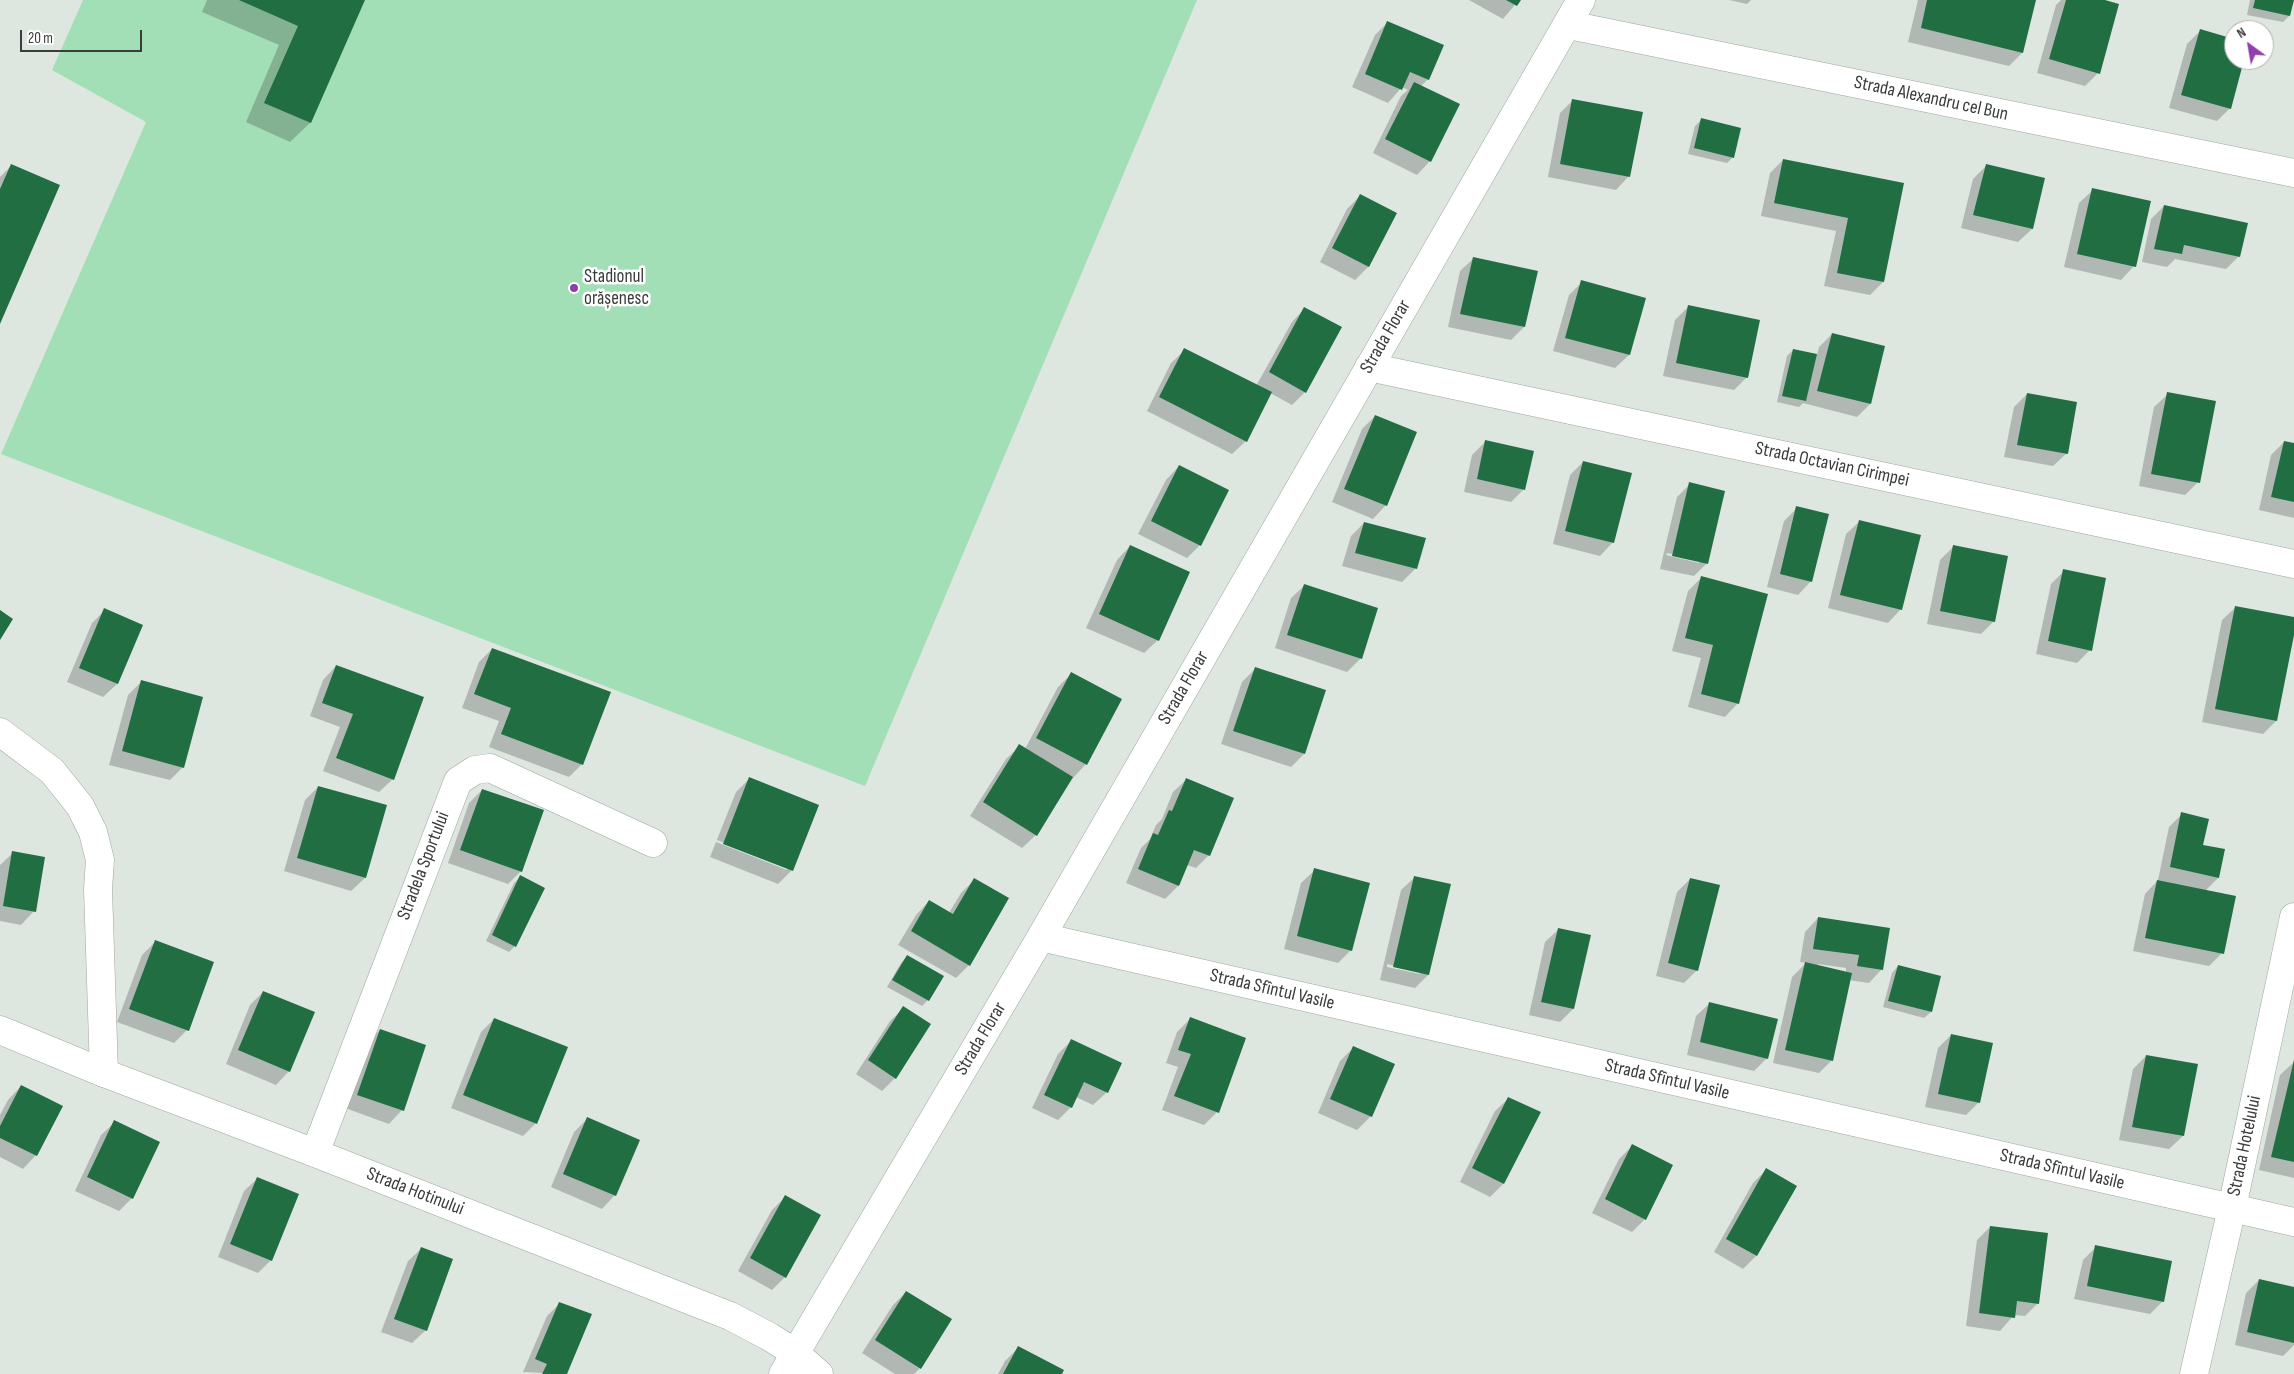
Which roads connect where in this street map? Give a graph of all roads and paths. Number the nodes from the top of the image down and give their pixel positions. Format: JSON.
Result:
{"nodes":[{"id":1,"x":1581,"y":0,"type":"edge"},
{"id":2,"x":1568,"y":25,"type":"junction"},
{"id":3,"x":2294,"y":173,"type":"edge"},
{"id":4,"x":1369,"y":367,"type":"junction"},
{"id":5,"x":2294,"y":564,"type":"edge"},
{"id":6,"x":0,"y":732,"type":"edge"},
{"id":7,"x":653,"y":843,"type":"dead end"},
{"id":8,"x":2294,"y":917,"type":"edge"},
{"id":9,"x":1041,"y":937,"type":"junction"},
{"id":10,"x":0,"y":1030,"type":"edge"},
{"id":11,"x":104,"y":1073,"type":"junction"},
{"id":12,"x":315,"y":1153,"type":"junction"},
{"id":13,"x":2232,"y":1208,"type":"junction"},
{"id":14,"x":2294,"y":1222,"type":"edge"},
{"id":15,"x":789,"y":1364,"type":"edge"},
{"id":16,"x":819,"y":1374,"type":"edge"},
{"id":17,"x":2194,"y":1374,"type":"edge"}],
"edges":[{"from":1,"to":2,"type":"street","name":"Strada Florar"},
{"from":2,"to":3,"type":"street","name":"Strada Alexandru cel Bun"},
{"from":2,"to":4,"type":"street","name":"Strada Florar"},
{"from":4,"to":5,"type":"street","name":"Strada Octavian Cirimpei"},
{"from":4,"to":9,"type":"street","name":"Strada Florar"},
{"from":6,"to":11,"type":"street"},
{"from":7,"to":12,"type":"street","name":"Stradela Sportului"},
{"from":8,"to":13,"type":"street","name":"Strada Hotelului"},
{"from":9,"to":13,"type":"street","name":"Strada Sfîntul Vasile"},
{"from":9,"to":15,"type":"street","name":"Strada Florar"},
{"from":10,"to":11,"type":"street","name":"Strada Hotinului"},
{"from":11,"to":12,"type":"street","name":"Strada Hotinului"},
{"from":12,"to":15,"type":"street","name":"Strada Hotinului"},
{"from":13,"to":14,"type":"street","name":"Strada Sfîntul Vasile"},
{"from":13,"to":17,"type":"street","name":"Strada Hotelului"},
{"from":15,"to":16,"type":"street","name":"Strada Hotinului"}]}
